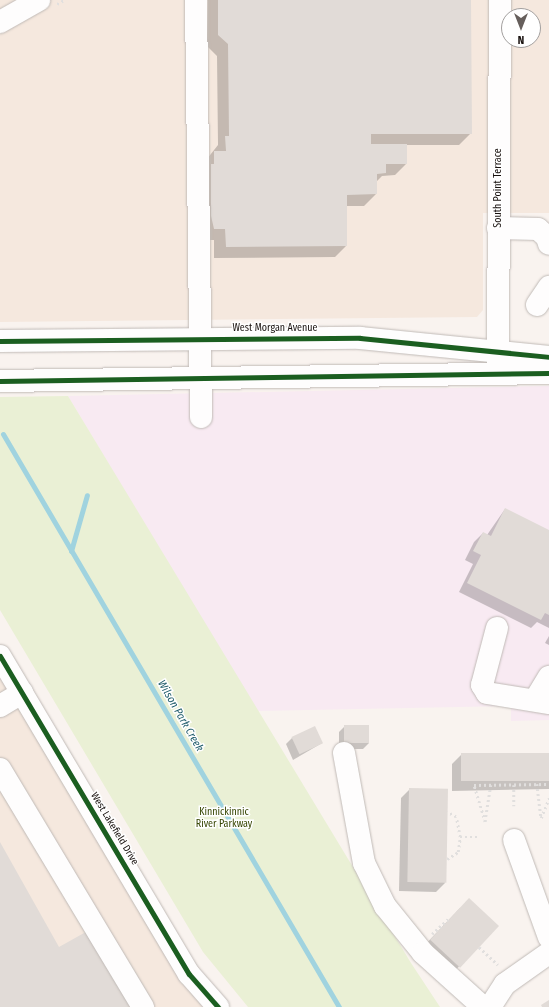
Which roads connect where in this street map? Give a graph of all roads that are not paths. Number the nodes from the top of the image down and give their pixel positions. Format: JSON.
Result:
{"nodes":[{"id":1,"x":196,"y":0,"type":"edge"},
{"id":2,"x":500,"y":0,"type":"edge"},
{"id":3,"x":32,"y":2,"type":"edge"},
{"id":4,"x":0,"y":22,"type":"edge"},
{"id":5,"x":498,"y":228,"type":"junction"},
{"id":6,"x":549,"y":244,"type":"edge"},
{"id":7,"x":549,"y":287,"type":"edge"},
{"id":8,"x":537,"y":305,"type":"dead end"},
{"id":9,"x":198,"y":338,"type":"junction"},
{"id":10,"x":0,"y":341,"type":"edge"},
{"id":11,"x":498,"y":353,"type":"junction"},
{"id":12,"x":549,"y":356,"type":"edge"},
{"id":13,"x":549,"y":373,"type":"edge"},
{"id":14,"x":499,"y":376,"type":"junction"},
{"id":15,"x":198,"y":377,"type":"junction"},
{"id":16,"x":0,"y":381,"type":"edge"},
{"id":17,"x":201,"y":417,"type":"dead end"},
{"id":18,"x":497,"y":628,"type":"dead end"},
{"id":19,"x":0,"y":656,"type":"edge"},
{"id":20,"x":549,"y":677,"type":"edge"},
{"id":21,"x":22,"y":693,"type":"junction"},
{"id":22,"x":542,"y":702,"type":"edge"},
{"id":23,"x":0,"y":706,"type":"edge"},
{"id":24,"x":344,"y":753,"type":"dead end"},
{"id":25,"x":0,"y":770,"type":"edge"},
{"id":26,"x":514,"y":840,"type":"dead end"},
{"id":27,"x":549,"y":938,"type":"edge"},
{"id":28,"x":549,"y":953,"type":"edge"},
{"id":29,"x":143,"y":1007,"type":"edge"},
{"id":30,"x":218,"y":1007,"type":"edge"},
{"id":31,"x":483,"y":1007,"type":"edge"},
{"id":32,"x":490,"y":1007,"type":"edge"}],
"edges":[{"from":1,"to":9,"type":"street"},
{"from":2,"to":5,"type":"street","name":"South Point Terrace"},
{"from":3,"to":4,"type":"street"},
{"from":5,"to":6,"type":"street"},
{"from":5,"to":11,"type":"street","name":"South Point Terrace"},
{"from":7,"to":8,"type":"street"},
{"from":9,"to":10,"type":"street","name":"West Morgan Avenue"},
{"from":9,"to":11,"type":"street","name":"West Morgan Avenue"},
{"from":9,"to":15,"type":"street"},
{"from":11,"to":12,"type":"street","name":"West Morgan Avenue"},
{"from":11,"to":14,"type":"street","name":"South Point Terrace"},
{"from":13,"to":14,"type":"street"},
{"from":14,"to":15,"type":"street"},
{"from":15,"to":16,"type":"street"},
{"from":15,"to":17,"type":"street"},
{"from":18,"to":22,"type":"street"},
{"from":19,"to":21,"type":"street","name":"West Lakefield Drive"},
{"from":20,"to":22,"type":"street"},
{"from":21,"to":23,"type":"street"},
{"from":21,"to":30,"type":"street","name":"West Lakefield Drive"},
{"from":24,"to":31,"type":"street"},
{"from":25,"to":29,"type":"street"},
{"from":26,"to":27,"type":"street"},
{"from":28,"to":32,"type":"street"}]}
